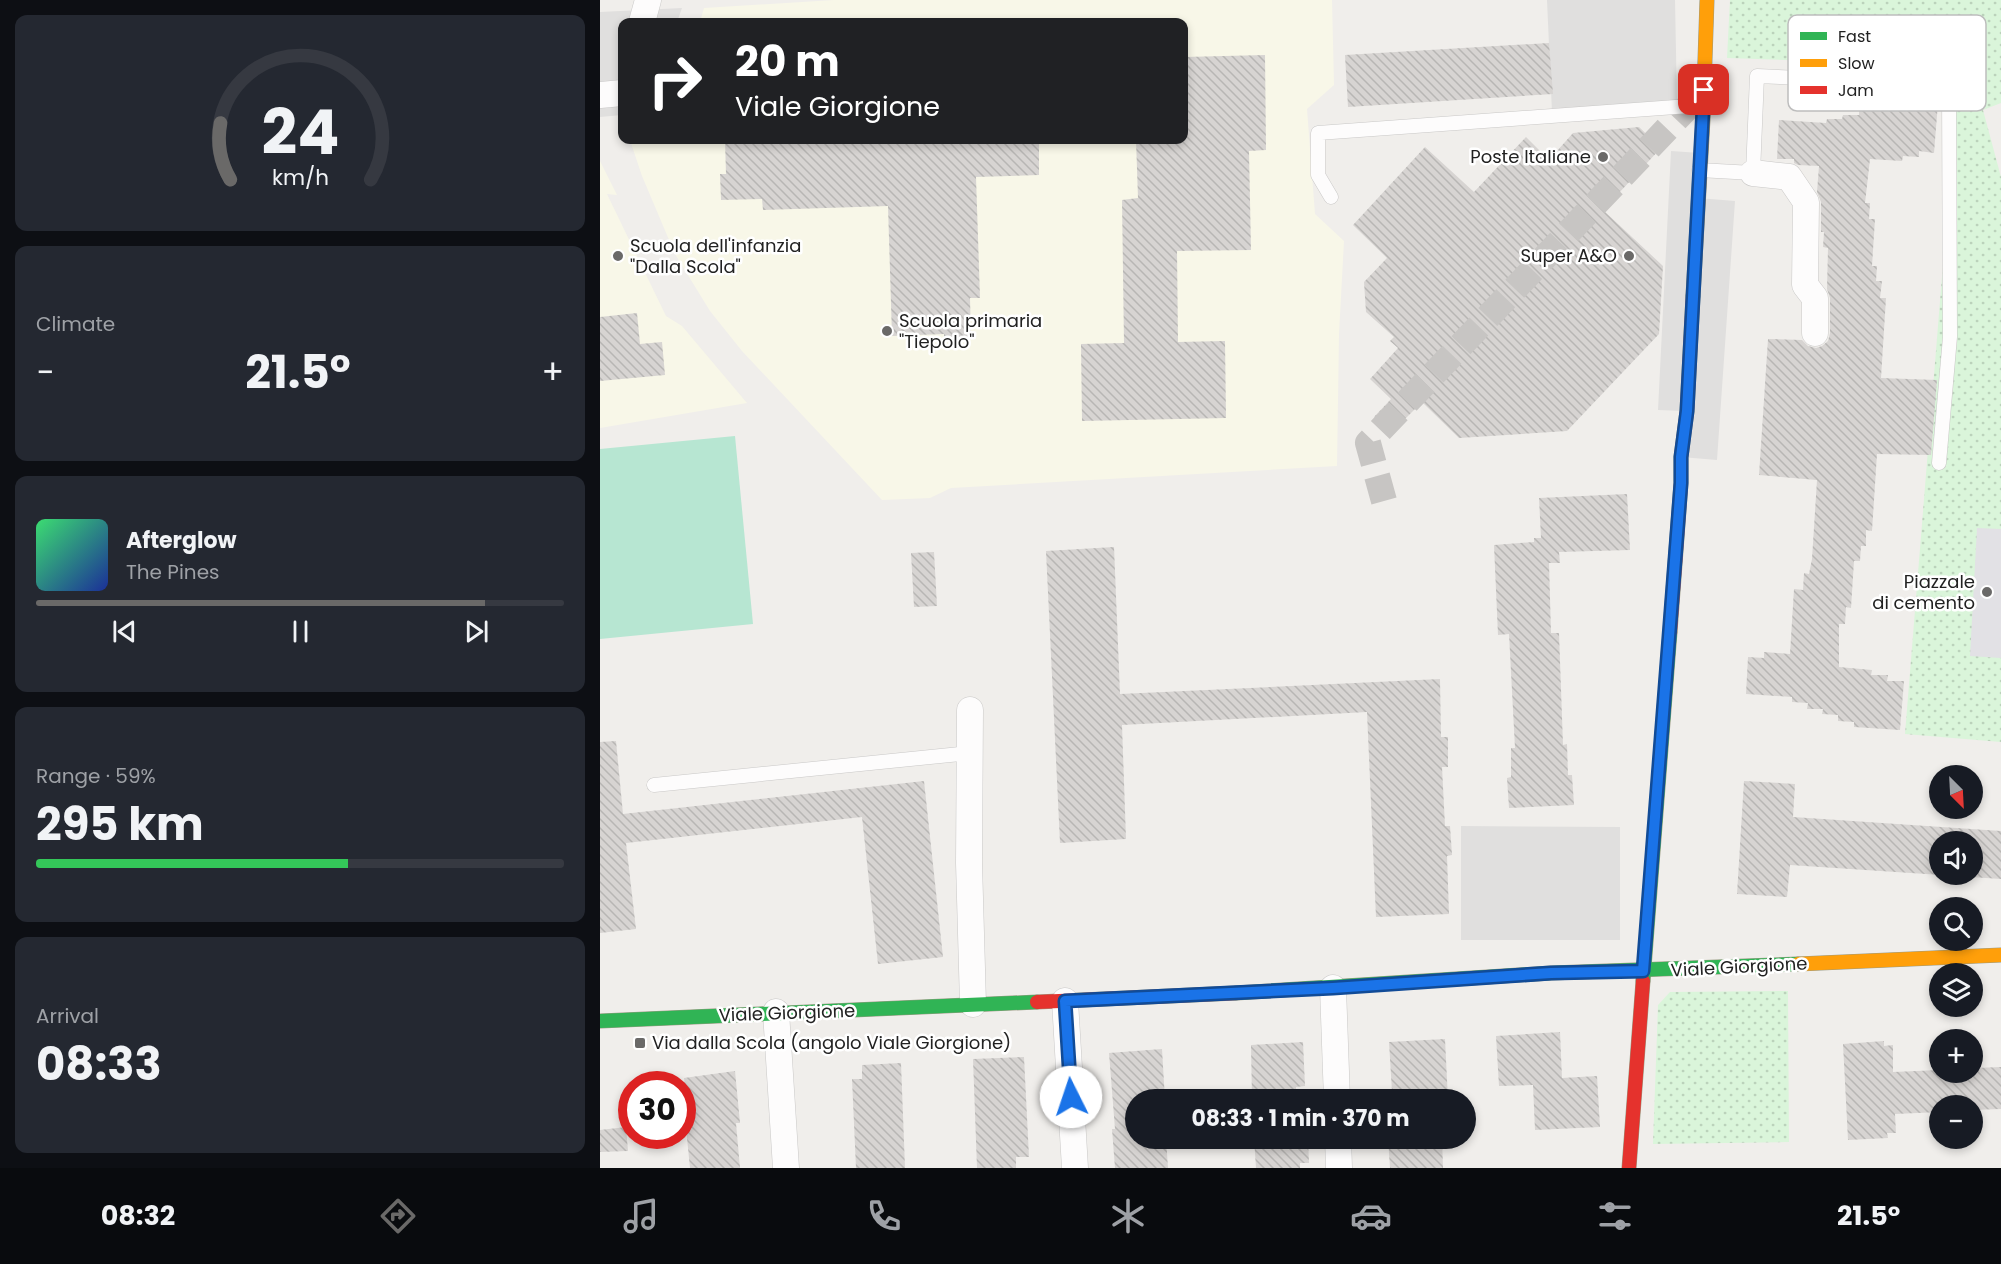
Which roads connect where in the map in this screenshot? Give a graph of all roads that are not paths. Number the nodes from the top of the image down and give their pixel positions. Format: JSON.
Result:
{"nodes":[{"id":1,"x":648,"y":0,"type":"edge"},
{"id":2,"x":1707,"y":0,"type":"edge"},
{"id":3,"x":643,"y":18,"type":"edge"},
{"id":4,"x":1788,"y":77,"type":"edge"},
{"id":5,"x":618,"y":93,"type":"edge"},
{"id":6,"x":600,"y":95,"type":"edge"},
{"id":7,"x":1703,"y":105,"type":"junction"},
{"id":8,"x":1949,"y":111,"type":"edge"},
{"id":9,"x":1699,"y":170,"type":"junction"},
{"id":10,"x":1753,"y":173,"type":"junction"},
{"id":11,"x":1331,"y":197,"type":"dead end"},
{"id":12,"x":1815,"y":333,"type":"dead end"},
{"id":13,"x":1939,"y":463,"type":"dead end"},
{"id":14,"x":970,"y":710,"type":"dead end"},
{"id":15,"x":970,"y":753,"type":"junction"},
{"id":16,"x":654,"y":785,"type":"dead end"},
{"id":17,"x":2001,"y":955,"type":"edge"},
{"id":18,"x":1643,"y":971,"type":"junction"},
{"id":19,"x":1333,"y":988,"type":"junction"},
{"id":20,"x":1065,"y":1001,"type":"junction"},
{"id":21,"x":973,"y":1004,"type":"junction"},
{"id":22,"x":776,"y":1012,"type":"junction"},
{"id":23,"x":600,"y":1021,"type":"edge"},
{"id":24,"x":1337,"y":1089,"type":"edge"},
{"id":25,"x":1339,"y":1149,"type":"edge"},
{"id":26,"x":786,"y":1168,"type":"edge"},
{"id":27,"x":1075,"y":1168,"type":"edge"},
{"id":28,"x":1340,"y":1168,"type":"edge"},
{"id":29,"x":1629,"y":1168,"type":"edge"}],
"edges":[{"from":1,"to":3,"type":"street"},
{"from":2,"to":7,"type":"street"},
{"from":4,"to":10,"type":"lane"},
{"from":5,"to":6,"type":"street"},
{"from":7,"to":9,"type":"street"},
{"from":7,"to":11,"type":"lane"},
{"from":8,"to":13,"type":"lane"},
{"from":9,"to":10,"type":"lane"},
{"from":9,"to":18,"type":"street"},
{"from":10,"to":12,"type":"street"},
{"from":14,"to":15,"type":"street"},
{"from":15,"to":16,"type":"lane"},
{"from":15,"to":21,"type":"street"},
{"from":17,"to":18,"type":"street","name":"Viale Giorgione"},
{"from":18,"to":19,"type":"street","name":"Viale Giorgione"},
{"from":18,"to":29,"type":"street"},
{"from":19,"to":20,"type":"street","name":"Viale Giorgione"},
{"from":19,"to":24,"type":"street"},
{"from":20,"to":21,"type":"street","name":"Viale Giorgione"},
{"from":20,"to":27,"type":"street"},
{"from":21,"to":22,"type":"street","name":"Viale Giorgione"},
{"from":22,"to":23,"type":"street","name":"Viale Giorgione"},
{"from":22,"to":26,"type":"street"},
{"from":25,"to":28,"type":"street"}]}
